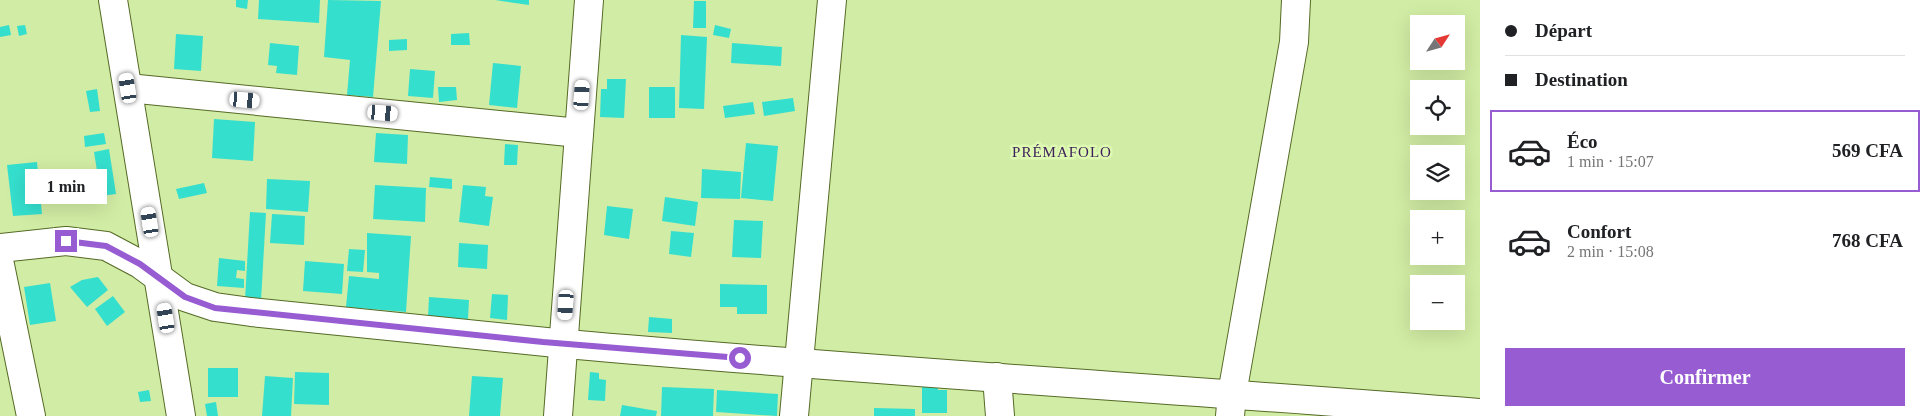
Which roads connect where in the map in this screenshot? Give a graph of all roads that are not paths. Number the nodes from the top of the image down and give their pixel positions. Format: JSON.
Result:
{"nodes":[{"id":1,"x":114,"y":0,"type":"edge"},
{"id":2,"x":589,"y":0,"type":"edge"},
{"id":3,"x":832,"y":0,"type":"edge"},
{"id":4,"x":1296,"y":0,"type":"edge"},
{"id":5,"x":128,"y":88,"type":"junction"},
{"id":6,"x":579,"y":133,"type":"junction"},
{"id":7,"x":0,"y":248,"type":"edge"},
{"id":8,"x":0,"y":265,"type":"edge"},
{"id":9,"x":159,"y":279,"type":"junction"},
{"id":10,"x":563,"y":343,"type":"junction"},
{"id":11,"x":799,"y":363,"type":"junction"},
{"id":12,"x":997,"y":377,"type":"junction"},
{"id":13,"x":1231,"y":405,"type":"edge"},
{"id":14,"x":1480,"y":413,"type":"edge"},
{"id":15,"x":30,"y":416,"type":"edge"},
{"id":16,"x":181,"y":416,"type":"edge"},
{"id":17,"x":558,"y":416,"type":"edge"},
{"id":18,"x":794,"y":416,"type":"edge"},
{"id":19,"x":1000,"y":416,"type":"edge"}],
"edges":[{"from":1,"to":5,"type":"street"},
{"from":2,"to":6,"type":"street"},
{"from":3,"to":11,"type":"street"},
{"from":4,"to":13,"type":"street"},
{"from":5,"to":6,"type":"street"},
{"from":5,"to":9,"type":"street"},
{"from":6,"to":10,"type":"street"},
{"from":7,"to":9,"type":"street"},
{"from":8,"to":15,"type":"street"},
{"from":9,"to":10,"type":"street"},
{"from":9,"to":16,"type":"street"},
{"from":10,"to":11,"type":"street"},
{"from":10,"to":17,"type":"street"},
{"from":11,"to":12,"type":"street"},
{"from":11,"to":18,"type":"street"},
{"from":12,"to":13,"type":"street"},
{"from":12,"to":19,"type":"street"},
{"from":13,"to":14,"type":"street"}]}
